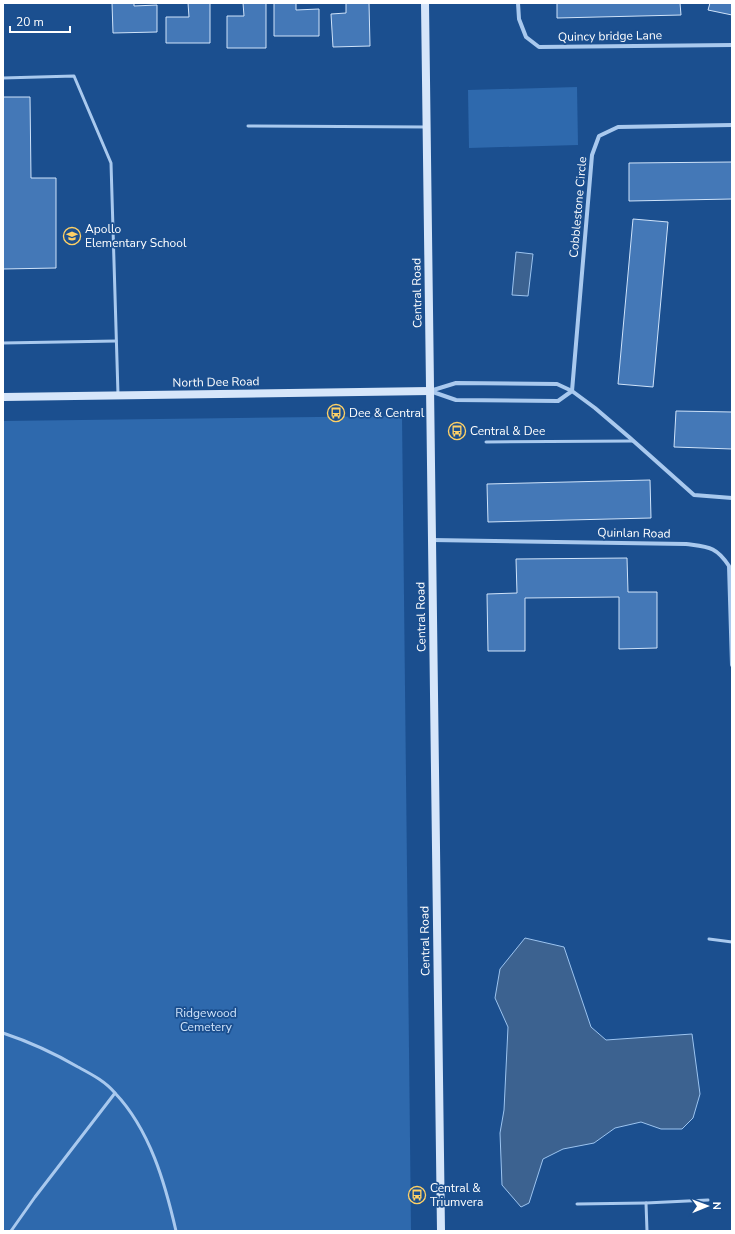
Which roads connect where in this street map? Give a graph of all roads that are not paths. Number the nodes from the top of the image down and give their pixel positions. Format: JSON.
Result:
{"nodes":[{"id":1,"x":425,"y":3,"type":"edge"},
{"id":2,"x":518,"y":3,"type":"edge"},
{"id":3,"x":732,"y":45,"type":"edge"},
{"id":4,"x":3,"y":78,"type":"edge"},
{"id":5,"x":732,"y":125,"type":"edge"},
{"id":6,"x":248,"y":126,"type":"dead end"},
{"id":7,"x":427,"y":126,"type":"junction"},
{"id":8,"x":116,"y":341,"type":"junction"},
{"id":9,"x":3,"y":343,"type":"edge"},
{"id":10,"x":430,"y":391,"type":"junction"},
{"id":11,"x":572,"y":391,"type":"junction"},
{"id":12,"x":118,"y":396,"type":"junction"},
{"id":13,"x":3,"y":397,"type":"edge"},
{"id":14,"x":633,"y":441,"type":"junction"},
{"id":15,"x":486,"y":442,"type":"dead end"},
{"id":16,"x":732,"y":498,"type":"edge"},
{"id":17,"x":432,"y":540,"type":"junction"},
{"id":18,"x":732,"y":665,"type":"edge"},
{"id":19,"x":709,"y":939,"type":"dead end"},
{"id":20,"x":732,"y":942,"type":"edge"},
{"id":21,"x":3,"y":1033,"type":"edge"},
{"id":22,"x":116,"y":1093,"type":"junction"},
{"id":23,"x":708,"y":1200,"type":"dead end"},
{"id":24,"x":646,"y":1203,"type":"junction"},
{"id":25,"x":577,"y":1204,"type":"dead end"},
{"id":26,"x":11,"y":1231,"type":"edge"},
{"id":27,"x":176,"y":1231,"type":"edge"},
{"id":28,"x":441,"y":1231,"type":"edge"},
{"id":29,"x":647,"y":1231,"type":"edge"}],
"edges":[{"from":1,"to":7,"type":"main road","name":"Central Road"},
{"from":2,"to":3,"type":"street","name":"Quincy bridge Lane"},
{"from":4,"to":8,"type":"lane"},
{"from":5,"to":11,"type":"street","name":"Cobblestone Circle"},
{"from":6,"to":7,"type":"lane"},
{"from":7,"to":10,"type":"main road","name":"Central Road"},
{"from":8,"to":9,"type":"lane"},
{"from":8,"to":12,"type":"lane"},
{"from":10,"to":11,"type":"street"},
{"from":10,"to":11,"type":"street"},
{"from":10,"to":12,"type":"main road","name":"North Dee Road"},
{"from":10,"to":17,"type":"main road","name":"Central Road"},
{"from":11,"to":14,"type":"street"},
{"from":12,"to":13,"type":"main road","name":"North Dee Road"},
{"from":14,"to":15,"type":"lane"},
{"from":14,"to":16,"type":"street"},
{"from":17,"to":18,"type":"street","name":"Quinlan Road"},
{"from":17,"to":28,"type":"main road","name":"Central Road"},
{"from":19,"to":20,"type":"lane"},
{"from":21,"to":22,"type":"lane"},
{"from":22,"to":26,"type":"lane"},
{"from":22,"to":27,"type":"lane"},
{"from":23,"to":24,"type":"lane"},
{"from":24,"to":25,"type":"lane"},
{"from":24,"to":29,"type":"lane"}]}
